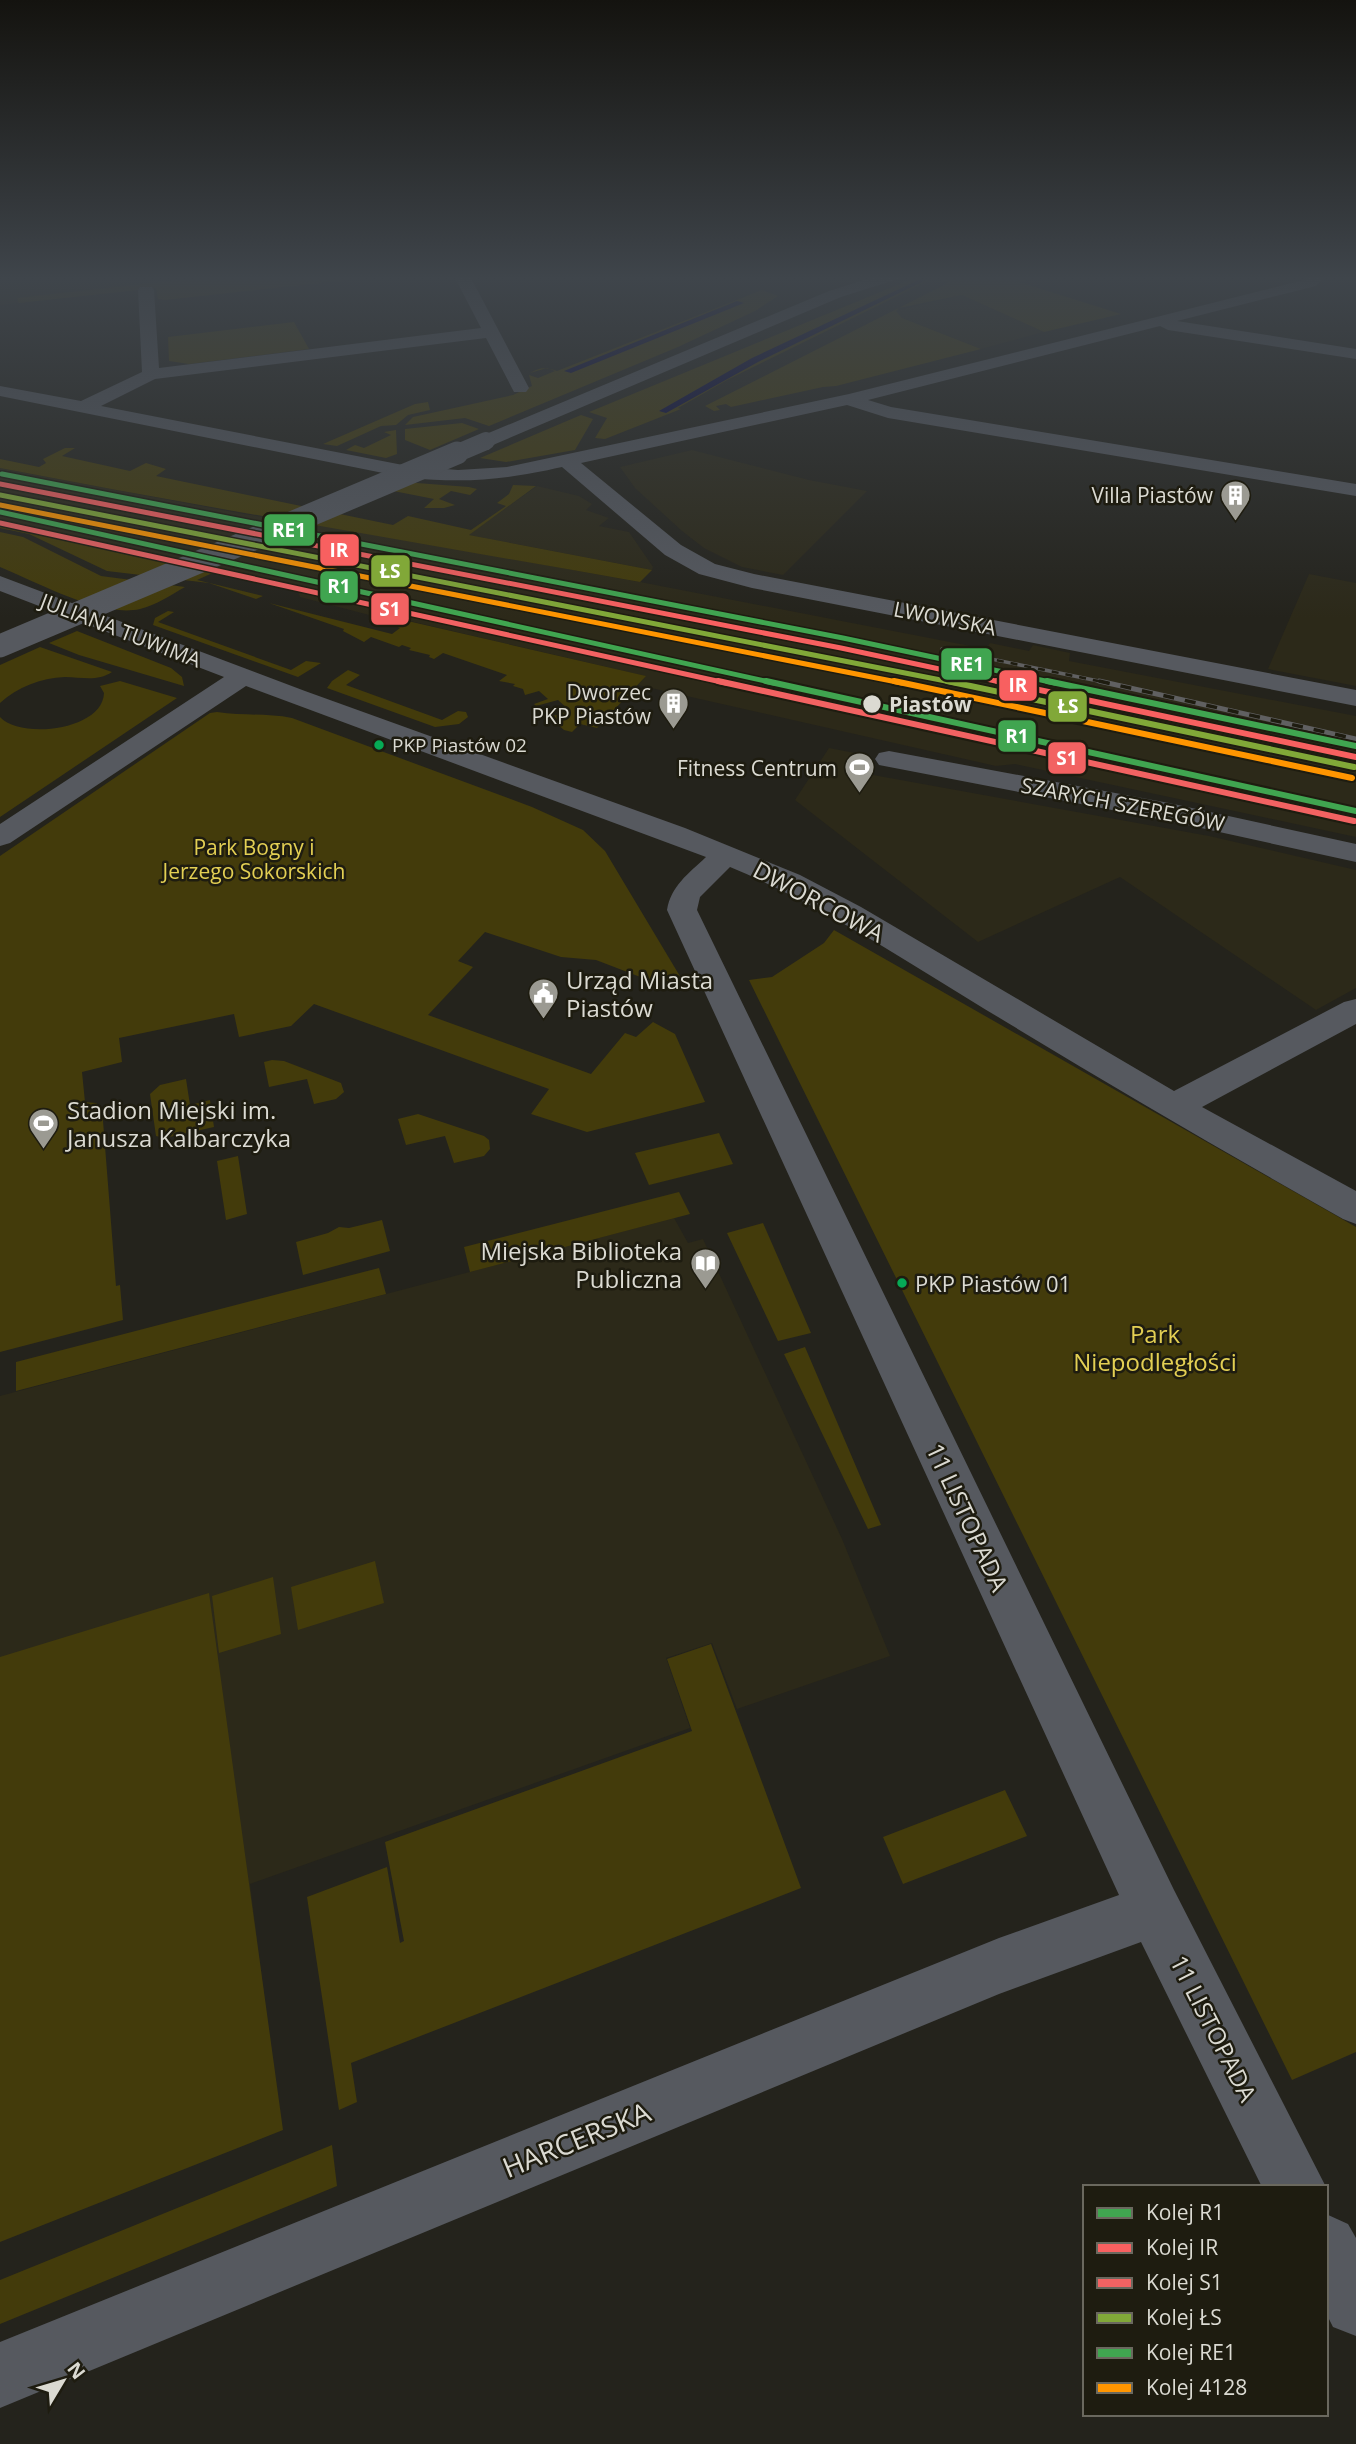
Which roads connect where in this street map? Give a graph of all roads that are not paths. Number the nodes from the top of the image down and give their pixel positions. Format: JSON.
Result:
{"nodes":[{"id":1,"x":118,"y":390,"type":"edge"},
{"id":2,"x":602,"y":390,"type":"edge"},
{"id":3,"x":885,"y":390,"type":"edge"},
{"id":4,"x":0,"y":391,"type":"edge"},
{"id":5,"x":849,"y":399,"type":"junction"},
{"id":6,"x":82,"y":408,"type":"junction"},
{"id":7,"x":568,"y":462,"type":"junction"},
{"id":8,"x":1356,"y":490,"type":"edge"},
{"id":9,"x":0,"y":583,"type":"edge"},
{"id":10,"x":0,"y":646,"type":"edge"},
{"id":11,"x":243,"y":676,"type":"junction"},
{"id":12,"x":1356,"y":698,"type":"edge"},
{"id":13,"x":889,"y":759,"type":"dead end"},
{"id":14,"x":0,"y":837,"type":"edge"},
{"id":15,"x":1356,"y":853,"type":"edge"},
{"id":16,"x":726,"y":854,"type":"junction"},
{"id":17,"x":1356,"y":1010,"type":"edge"},
{"id":18,"x":1173,"y":1107,"type":"junction"},
{"id":19,"x":1356,"y":1209,"type":"edge"},
{"id":20,"x":1154,"y":1910,"type":"junction"},
{"id":21,"x":1294,"y":2185,"type":"edge"},
{"id":22,"x":1328,"y":2250,"type":"edge"},
{"id":23,"x":1356,"y":2304,"type":"edge"},
{"id":24,"x":0,"y":2375,"type":"edge"}],
"edges":[{"from":1,"to":6,"type":"street"},
{"from":2,"to":10,"type":"street","bridge":true},
{"from":3,"to":5,"type":"street"},
{"from":4,"to":6,"type":"street"},
{"from":5,"to":7,"type":"street"},
{"from":5,"to":8,"type":"street"},
{"from":6,"to":7,"type":"street"},
{"from":7,"to":12,"type":"street","name":"LWOWSKA"},
{"from":9,"to":11,"type":"street","name":"JULIANA TUWIMA"},
{"from":11,"to":14,"type":"street"},
{"from":11,"to":16,"type":"street","name":"DWORCOWA"},
{"from":13,"to":15,"type":"street","name":"SZARYCH SZEREGÓW"},
{"from":16,"to":18,"type":"street","name":"DWORCOWA"},
{"from":16,"to":20,"type":"street","name":"11 LISTOPADA"},
{"from":17,"to":18,"type":"street"},
{"from":18,"to":19,"type":"street","name":"DWORCOWA"},
{"from":20,"to":21,"type":"street","name":"11 LISTOPADA"},
{"from":20,"to":24,"type":"street","name":"HARCERSKA"},
{"from":22,"to":23,"type":"street"}]}
